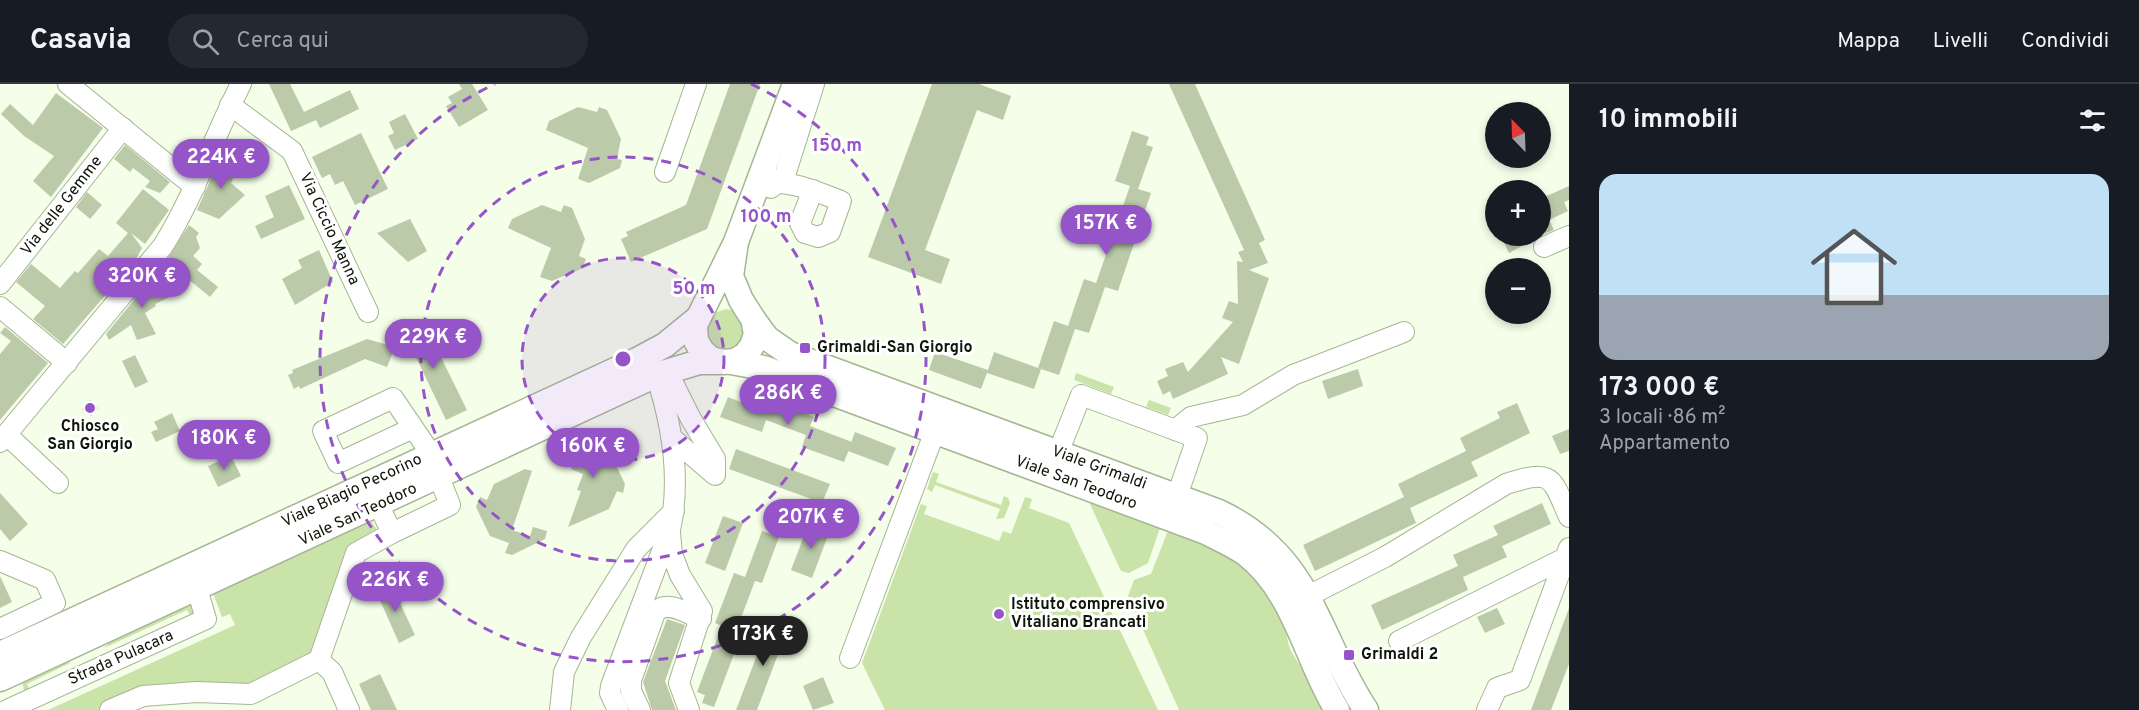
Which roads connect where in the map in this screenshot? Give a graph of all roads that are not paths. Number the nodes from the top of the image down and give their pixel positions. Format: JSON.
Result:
{"nodes":[{"id":1,"x":241,"y":84,"type":"edge"},
{"id":2,"x":696,"y":84,"type":"edge"},
{"id":3,"x":795,"y":84,"type":"edge"},
{"id":4,"x":814,"y":84,"type":"edge"},
{"id":5,"x":74,"y":86,"type":"edge"},
{"id":6,"x":230,"y":105,"type":"junction"},
{"id":7,"x":123,"y":128,"type":"junction"},
{"id":8,"x":665,"y":172,"type":"dead end"},
{"id":9,"x":778,"y":183,"type":"junction"},
{"id":10,"x":195,"y":187,"type":"junction"},
{"id":11,"x":813,"y":190,"type":"dead end"},
{"id":12,"x":753,"y":197,"type":"junction"},
{"id":13,"x":1569,"y":236,"type":"edge"},
{"id":14,"x":736,"y":242,"type":"junction"},
{"id":15,"x":1544,"y":247,"type":"dead end"},
{"id":16,"x":0,"y":284,"type":"edge"},
{"id":17,"x":0,"y":307,"type":"edge"},
{"id":18,"x":368,"y":312,"type":"dead end"},
{"id":19,"x":702,"y":313,"type":"junction"},
{"id":20,"x":751,"y":315,"type":"junction"},
{"id":21,"x":1404,"y":332,"type":"dead end"},
{"id":22,"x":725,"y":362,"type":"junction"},
{"id":23,"x":67,"y":363,"type":"junction"},
{"id":24,"x":662,"y":373,"type":"junction"},
{"id":25,"x":413,"y":428,"type":"dead end"},
{"id":26,"x":934,"y":430,"type":"junction"},
{"id":27,"x":1176,"y":430,"type":"junction"},
{"id":28,"x":672,"y":438,"type":"junction"},
{"id":29,"x":4,"y":439,"type":"edge"},
{"id":30,"x":1058,"y":453,"type":"junction"},
{"id":31,"x":431,"y":454,"type":"junction"},
{"id":32,"x":439,"y":477,"type":"junction"},
{"id":33,"x":58,"y":483,"type":"dead end"},
{"id":34,"x":1177,"y":496,"type":"junction"},
{"id":35,"x":379,"y":506,"type":"junction"},
{"id":36,"x":1569,"y":517,"type":"edge"},
{"id":37,"x":672,"y":520,"type":"junction"},
{"id":38,"x":392,"y":533,"type":"junction"},
{"id":39,"x":1567,"y":553,"type":"edge"},
{"id":40,"x":0,"y":561,"type":"edge"},
{"id":41,"x":197,"y":589,"type":"junction"},
{"id":42,"x":1308,"y":596,"type":"junction"},
{"id":43,"x":701,"y":619,"type":"junction"},
{"id":44,"x":1399,"y":641,"type":"dead end"},
{"id":45,"x":3,"y":653,"type":"edge"},
{"id":46,"x":850,"y":658,"type":"dead end"},
{"id":47,"x":319,"y":660,"type":"junction"},
{"id":48,"x":12,"y":708,"type":"edge"},
{"id":49,"x":110,"y":710,"type":"edge"},
{"id":50,"x":349,"y":710,"type":"edge"},
{"id":51,"x":560,"y":710,"type":"edge"},
{"id":52,"x":618,"y":710,"type":"edge"},
{"id":53,"x":640,"y":710,"type":"edge"},
{"id":54,"x":689,"y":710,"type":"edge"},
{"id":55,"x":1337,"y":710,"type":"edge"},
{"id":56,"x":1366,"y":710,"type":"edge"},
{"id":57,"x":1488,"y":710,"type":"edge"}],
"edges":[{"from":1,"to":6,"type":"street"},
{"from":2,"to":8,"type":"street"},
{"from":3,"to":12,"type":"main road"},
{"from":4,"to":9,"type":"street"},
{"from":5,"to":7,"type":"street"},
{"from":6,"to":10,"type":"street"},
{"from":6,"to":18,"type":"street","name":"Via Ciccio Manna"},
{"from":7,"to":10,"type":"street"},
{"from":7,"to":16,"type":"street","name":"Via delle Gemme"},
{"from":9,"to":11,"type":"street"},
{"from":9,"to":12,"type":"street"},
{"from":10,"to":23,"type":"street"},
{"from":12,"to":14,"type":"main road"},
{"from":13,"to":15,"type":"street"},
{"from":14,"to":19,"type":"main road"},
{"from":14,"to":20,"type":"main road","name":"Viale Grimaldi"},
{"from":17,"to":23,"type":"street"},
{"from":19,"to":20,"type":"main road"},
{"from":19,"to":22,"type":"main road"},
{"from":19,"to":31,"type":"main road","name":"Viale Biagio Pecorino"},
{"from":20,"to":22,"type":"main road"},
{"from":20,"to":30,"type":"main road","name":"Viale Grimaldi"},
{"from":21,"to":27,"type":"street"},
{"from":22,"to":24,"type":"main road","name":"Viale San Teodoro"},
{"from":22,"to":26,"type":"main road","name":"Viale San Teodoro"},
{"from":23,"to":29,"type":"street"},
{"from":24,"to":28,"type":"street"},
{"from":24,"to":28,"type":"street"},
{"from":24,"to":32,"type":"main road","name":"Viale San Teodoro"},
{"from":25,"to":31,"type":"street"},
{"from":26,"to":46,"type":"street"},
{"from":26,"to":55,"type":"main road","name":"Viale San Teodoro"},
{"from":27,"to":30,"type":"street"},
{"from":27,"to":34,"type":"street"},
{"from":28,"to":37,"type":"street"},
{"from":29,"to":33,"type":"street"},
{"from":30,"to":34,"type":"main road","name":"Viale Grimaldi"},
{"from":31,"to":45,"type":"main road","name":"Viale Biagio Pecorino"},
{"from":32,"to":35,"type":"main road","name":"Viale San Teodoro"},
{"from":32,"to":38,"type":"street"},
{"from":34,"to":42,"type":"main road","name":"Viale Grimaldi"},
{"from":35,"to":38,"type":"street"},
{"from":35,"to":41,"type":"main road","name":"Viale San Teodoro"},
{"from":36,"to":42,"type":"street"},
{"from":37,"to":43,"type":"street"},
{"from":37,"to":51,"type":"street"},
{"from":37,"to":52,"type":"street"},
{"from":38,"to":47,"type":"street"},
{"from":39,"to":44,"type":"street"},
{"from":39,"to":57,"type":"street"},
{"from":40,"to":45,"type":"street"},
{"from":41,"to":45,"type":"main road","name":"Viale San Teodoro"},
{"from":41,"to":48,"type":"street","name":"Strada Pulacara"},
{"from":42,"to":56,"type":"main road","name":"Viale Grimaldi"},
{"from":43,"to":53,"type":"street"},
{"from":43,"to":54,"type":"street"},
{"from":45,"to":48,"type":"street"},
{"from":47,"to":49,"type":"street"},
{"from":47,"to":50,"type":"street"}]}
